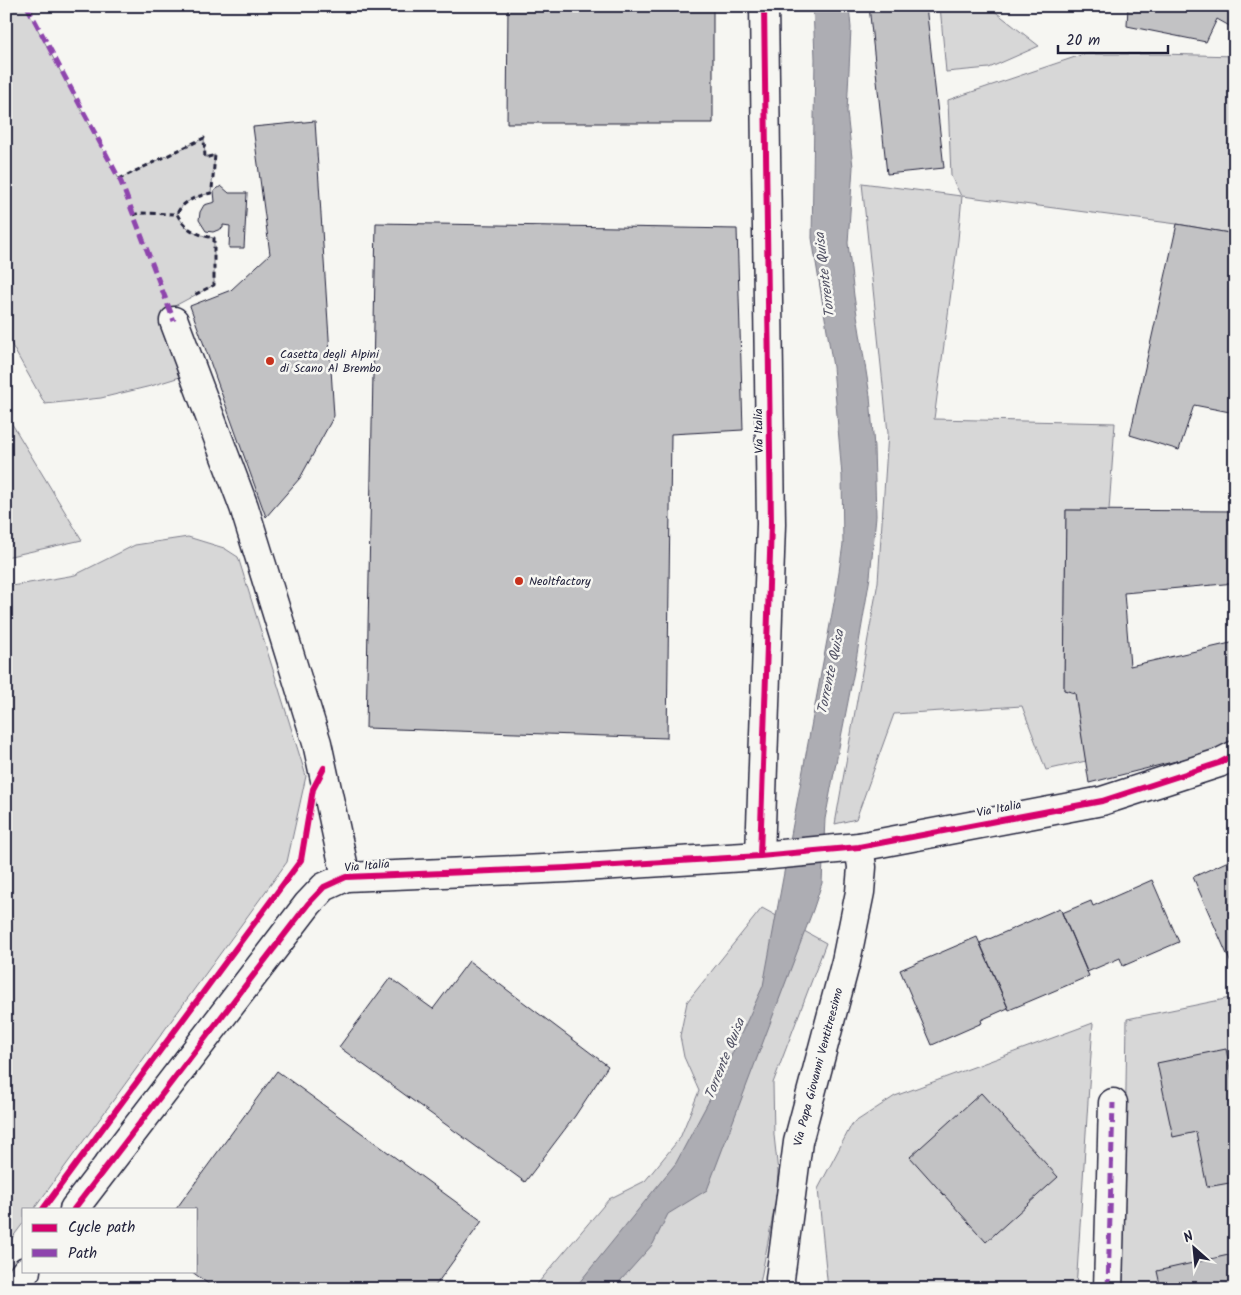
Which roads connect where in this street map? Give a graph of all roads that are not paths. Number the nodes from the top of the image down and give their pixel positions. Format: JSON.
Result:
{"nodes":[{"id":1,"x":764,"y":6,"type":"edge"},
{"id":2,"x":174,"y":321,"type":"dead end"},
{"id":3,"x":1235,"y":755,"type":"edge"},
{"id":4,"x":859,"y":847,"type":"junction"},
{"id":5,"x":760,"y":856,"type":"junction"},
{"id":6,"x":346,"y":877,"type":"junction"},
{"id":7,"x":1113,"y":1103,"type":"dead end"},
{"id":8,"x":75,"y":1208,"type":"edge"},
{"id":9,"x":25,"y":1272,"type":"edge"},
{"id":10,"x":12,"y":1289,"type":"edge"},
{"id":11,"x":781,"y":1289,"type":"edge"},
{"id":12,"x":1108,"y":1289,"type":"edge"}],
"edges":[{"from":1,"to":5,"type":"street","name":"Via Italia"},
{"from":2,"to":6,"type":"street"},
{"from":3,"to":4,"type":"street","name":"Via Italia"},
{"from":4,"to":5,"type":"street","name":"Via Italia"},
{"from":4,"to":11,"type":"street","name":"Via Papa Giovanni Ventitreesimo"},
{"from":5,"to":6,"type":"street","name":"Via Italia"},
{"from":6,"to":8,"type":"street","name":"Via Italia"},
{"from":7,"to":12,"type":"street"},
{"from":9,"to":10,"type":"street"}]}
